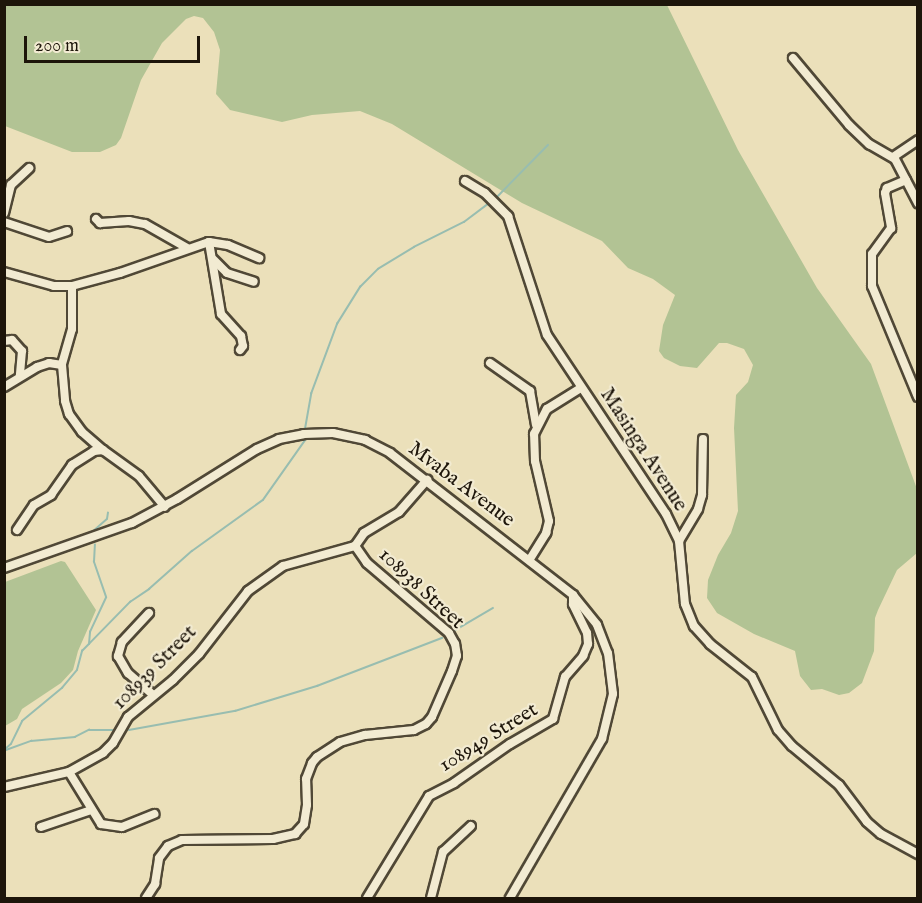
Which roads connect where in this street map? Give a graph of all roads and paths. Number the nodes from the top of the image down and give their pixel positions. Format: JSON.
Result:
{"nodes":[{"id":1,"x":793,"y":58,"type":"dead end"},
{"id":2,"x":918,"y":140,"type":"edge"},
{"id":3,"x":893,"y":157,"type":"junction"},
{"id":4,"x":29,"y":168,"type":"dead end"},
{"id":5,"x":465,"y":180,"type":"dead end"},
{"id":6,"x":906,"y":180,"type":"junction"},
{"id":7,"x":918,"y":203,"type":"edge"},
{"id":8,"x":4,"y":213,"type":"edge"},
{"id":9,"x":96,"y":219,"type":"dead end"},
{"id":10,"x":4,"y":222,"type":"edge"},
{"id":11,"x":67,"y":231,"type":"dead end"},
{"id":12,"x":209,"y":242,"type":"junction"},
{"id":13,"x":187,"y":248,"type":"junction"},
{"id":14,"x":211,"y":256,"type":"junction"},
{"id":15,"x":259,"y":258,"type":"dead end"},
{"id":16,"x":4,"y":272,"type":"edge"},
{"id":17,"x":254,"y":282,"type":"dead end"},
{"id":18,"x":72,"y":286,"type":"junction"},
{"id":19,"x":4,"y":341,"type":"edge"},
{"id":20,"x":240,"y":350,"type":"dead end"},
{"id":21,"x":490,"y":363,"type":"dead end"},
{"id":22,"x":62,"y":365,"type":"junction"},
{"id":23,"x":20,"y":376,"type":"junction"},
{"id":24,"x":4,"y":387,"type":"edge"},
{"id":25,"x":581,"y":388,"type":"junction"},
{"id":26,"x":917,"y":391,"type":"edge"},
{"id":27,"x":536,"y":426,"type":"junction"},
{"id":28,"x":703,"y":439,"type":"dead end"},
{"id":29,"x":103,"y":450,"type":"junction"},
{"id":30,"x":427,"y":480,"type":"junction"},
{"id":31,"x":165,"y":507,"type":"junction"},
{"id":32,"x":16,"y":530,"type":"dead end"},
{"id":33,"x":679,"y":541,"type":"junction"},
{"id":34,"x":355,"y":546,"type":"junction"},
{"id":35,"x":530,"y":559,"type":"junction"},
{"id":36,"x":4,"y":568,"type":"edge"},
{"id":37,"x":573,"y":595,"type":"junction"},
{"id":38,"x":149,"y":613,"type":"dead end"},
{"id":39,"x":153,"y":695,"type":"junction"},
{"id":40,"x":69,"y":772,"type":"junction"},
{"id":41,"x":4,"y":787,"type":"edge"},
{"id":42,"x":91,"y":810,"type":"junction"},
{"id":43,"x":156,"y":814,"type":"dead end"},
{"id":44,"x":471,"y":826,"type":"dead end"},
{"id":45,"x":41,"y":827,"type":"dead end"},
{"id":46,"x":918,"y":854,"type":"edge"},
{"id":47,"x":146,"y":898,"type":"edge"},
{"id":48,"x":367,"y":898,"type":"edge"},
{"id":49,"x":431,"y":898,"type":"edge"},
{"id":50,"x":510,"y":898,"type":"edge"}],
"edges":[{"from":1,"to":3,"type":"street"},
{"from":2,"to":3,"type":"street"},
{"from":3,"to":6,"type":"street"},
{"from":4,"to":8,"type":"street"},
{"from":5,"to":25,"type":"street","name":"Masinga Avenue"},
{"from":6,"to":7,"type":"street"},
{"from":6,"to":26,"type":"street"},
{"from":9,"to":13,"type":"street"},
{"from":10,"to":11,"type":"street"},
{"from":12,"to":13,"type":"street"},
{"from":12,"to":14,"type":"street"},
{"from":12,"to":15,"type":"street"},
{"from":13,"to":18,"type":"street"},
{"from":14,"to":17,"type":"street"},
{"from":14,"to":20,"type":"street"},
{"from":16,"to":18,"type":"street"},
{"from":18,"to":22,"type":"street"},
{"from":19,"to":23,"type":"street"},
{"from":21,"to":27,"type":"street"},
{"from":22,"to":23,"type":"street"},
{"from":22,"to":29,"type":"street"},
{"from":23,"to":24,"type":"street"},
{"from":25,"to":27,"type":"street"},
{"from":25,"to":33,"type":"street","name":"Masinga Avenue"},
{"from":27,"to":35,"type":"street"},
{"from":28,"to":33,"type":"street"},
{"from":29,"to":31,"type":"street"},
{"from":29,"to":32,"type":"street"},
{"from":30,"to":31,"type":"street","name":"Mvaba Avenue"},
{"from":30,"to":34,"type":"street","name":"108938 Street"},
{"from":30,"to":35,"type":"street","name":"Mvaba Avenue"},
{"from":31,"to":36,"type":"street","name":"Mvaba Avenue"},
{"from":33,"to":46,"type":"street","name":"Masinga Avenue"},
{"from":34,"to":39,"type":"street","name":"108939 Street"},
{"from":34,"to":47,"type":"street","name":"108938 Street"},
{"from":35,"to":37,"type":"street","name":"Mvaba Avenue"},
{"from":37,"to":48,"type":"street","name":"108949 Street"},
{"from":37,"to":50,"type":"street","name":"Mvaba Avenue"},
{"from":38,"to":39,"type":"street"},
{"from":39,"to":40,"type":"street","name":"108939 Street"},
{"from":40,"to":41,"type":"street","name":"108939 Street"},
{"from":40,"to":42,"type":"street"},
{"from":42,"to":43,"type":"street"},
{"from":42,"to":45,"type":"street"},
{"from":44,"to":49,"type":"street"}]}
